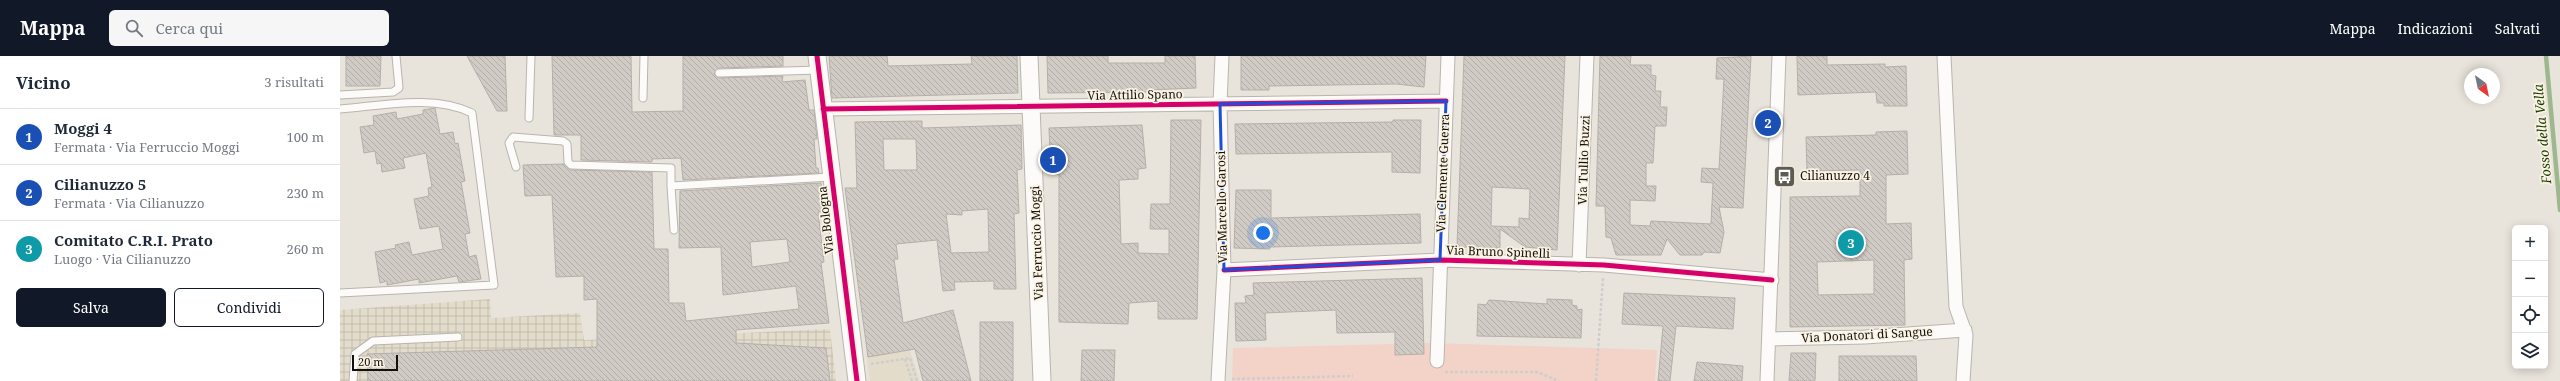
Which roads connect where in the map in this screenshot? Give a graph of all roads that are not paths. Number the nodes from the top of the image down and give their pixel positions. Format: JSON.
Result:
{"nodes":[{"id":1,"x":396,"y":56,"type":"edge"},
{"id":2,"x":531,"y":56,"type":"edge"},
{"id":3,"x":644,"y":56,"type":"edge"},
{"id":4,"x":1029,"y":56,"type":"edge"},
{"id":5,"x":1222,"y":56,"type":"edge"},
{"id":6,"x":1448,"y":56,"type":"edge"},
{"id":7,"x":1587,"y":56,"type":"edge"},
{"id":8,"x":1780,"y":56,"type":"edge"},
{"id":9,"x":1944,"y":56,"type":"edge"},
{"id":10,"x":818,"y":63,"type":"edge"},
{"id":11,"x":719,"y":73,"type":"dead end"},
{"id":12,"x":340,"y":95,"type":"edge"},
{"id":13,"x":643,"y":98,"type":"dead end"},
{"id":14,"x":1446,"y":101,"type":"junction"},
{"id":15,"x":1220,"y":104,"type":"junction"},
{"id":16,"x":1032,"y":106,"type":"junction"},
{"id":17,"x":340,"y":109,"type":"edge"},
{"id":18,"x":823,"y":109,"type":"junction"},
{"id":19,"x":529,"y":118,"type":"dead end"},
{"id":20,"x":516,"y":167,"type":"dead end"},
{"id":21,"x":832,"y":177,"type":"junction"},
{"id":22,"x":672,"y":186,"type":"junction"},
{"id":23,"x":674,"y":230,"type":"dead end"},
{"id":24,"x":1440,"y":260,"type":"junction"},
{"id":25,"x":1579,"y":265,"type":"junction"},
{"id":26,"x":1224,"y":270,"type":"junction"},
{"id":27,"x":1772,"y":280,"type":"junction"},
{"id":28,"x":340,"y":293,"type":"edge"},
{"id":29,"x":1965,"y":330,"type":"junction"},
{"id":30,"x":458,"y":336,"type":"dead end"},
{"id":31,"x":1770,"y":339,"type":"junction"},
{"id":32,"x":1439,"y":367,"type":"road end"},
{"id":33,"x":856,"y":374,"type":"edge"},
{"id":34,"x":1218,"y":380,"type":"edge"},
{"id":35,"x":353,"y":381,"type":"edge"},
{"id":36,"x":1042,"y":381,"type":"edge"},
{"id":37,"x":1767,"y":381,"type":"edge"},
{"id":38,"x":1964,"y":381,"type":"edge"}],
"edges":[{"from":1,"to":12,"type":"lane"},
{"from":2,"to":19,"type":"lane"},
{"from":3,"to":13,"type":"lane"},
{"from":4,"to":16,"type":"street","name":"Via Ferruccio Moggi"},
{"from":5,"to":15,"type":"street","name":"Via Marcello Garosi"},
{"from":6,"to":14,"type":"street","name":"Via Clemente Guerra"},
{"from":7,"to":25,"type":"street","name":"Via Tullio Buzzi"},
{"from":8,"to":27,"type":"street"},
{"from":9,"to":29,"type":"street"},
{"from":10,"to":11,"type":"lane"},
{"from":10,"to":18,"type":"street","name":"Via Bologna"},
{"from":14,"to":15,"type":"street","name":"Via Attilio Spano"},
{"from":14,"to":24,"type":"street","name":"Via Clemente Guerra"},
{"from":15,"to":16,"type":"street","name":"Via Attilio Spano"},
{"from":15,"to":26,"type":"street","name":"Via Marcello Garosi"},
{"from":16,"to":18,"type":"street","name":"Via Attilio Spano"},
{"from":16,"to":36,"type":"street","name":"Via Ferruccio Moggi"},
{"from":17,"to":28,"type":"lane"},
{"from":18,"to":21,"type":"street","name":"Via Bologna"},
{"from":20,"to":22,"type":"lane"},
{"from":21,"to":22,"type":"lane"},
{"from":21,"to":33,"type":"street","name":"Via Bologna"},
{"from":22,"to":23,"type":"lane"},
{"from":24,"to":25,"type":"street","name":"Via Bruno Spinelli"},
{"from":24,"to":26,"type":"street","name":"Via Bruno Spinelli"},
{"from":24,"to":32,"type":"street","name":"Via Clemente Guerra"},
{"from":25,"to":27,"type":"street","name":"Via Bruno Spinelli"},
{"from":26,"to":34,"type":"street","name":"Via Marcello Garosi"},
{"from":27,"to":31,"type":"street"},
{"from":29,"to":31,"type":"street","name":"Via Donatori di Sangue"},
{"from":29,"to":38,"type":"street"},
{"from":30,"to":35,"type":"lane"},
{"from":31,"to":37,"type":"street"}]}
